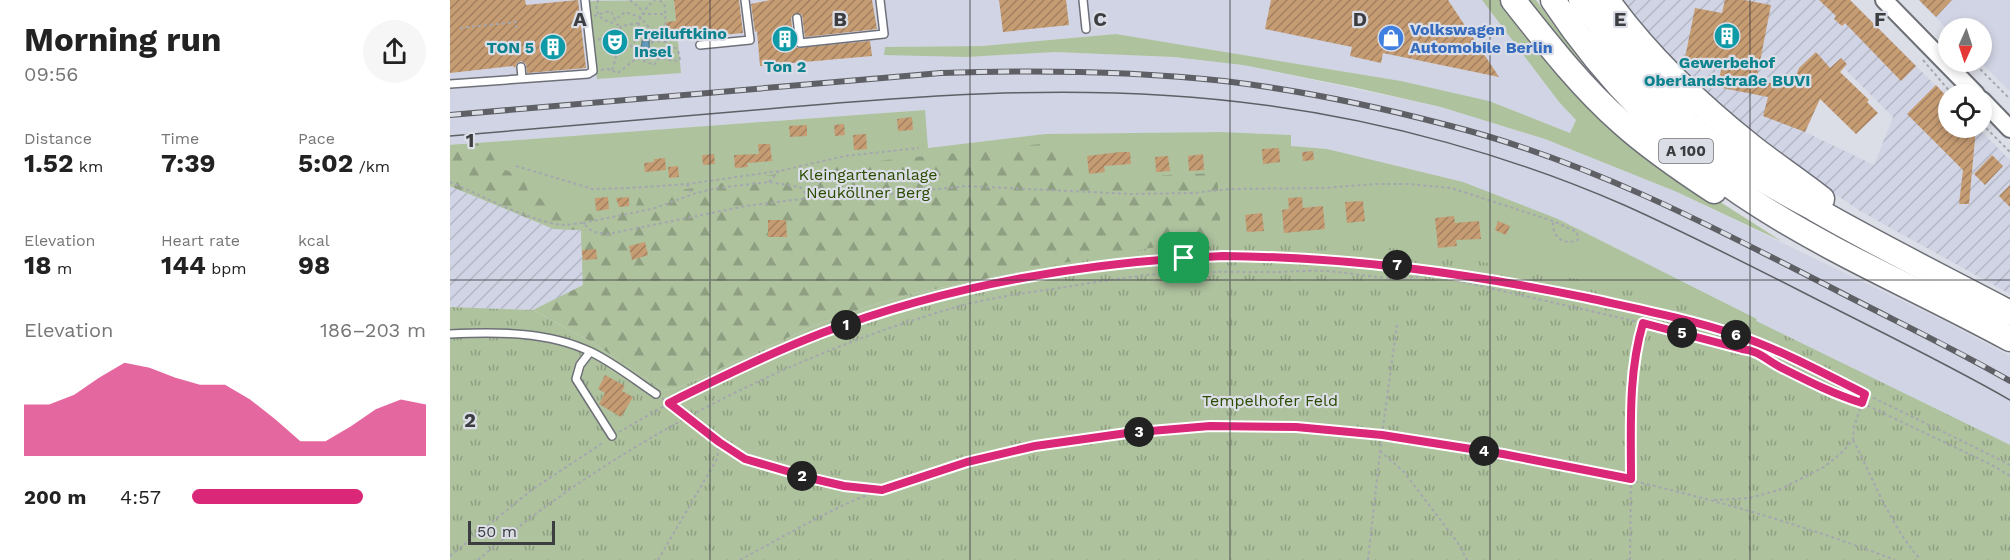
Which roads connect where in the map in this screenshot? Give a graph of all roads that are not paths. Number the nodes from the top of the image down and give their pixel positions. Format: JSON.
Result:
{"nodes":[{"id":1,"x":585,"y":0,"type":"edge"},
{"id":2,"x":746,"y":0,"type":"edge"},
{"id":3,"x":880,"y":0,"type":"edge"},
{"id":4,"x":1083,"y":0,"type":"edge"},
{"id":5,"x":1513,"y":0,"type":"edge"},
{"id":6,"x":1553,"y":0,"type":"edge"},
{"id":7,"x":1581,"y":0,"type":"edge"},
{"id":8,"x":1607,"y":0,"type":"edge"},
{"id":9,"x":1884,"y":0,"type":"edge"},
{"id":10,"x":797,"y":18,"type":"dead end"},
{"id":11,"x":1086,"y":29,"type":"dead end"},
{"id":12,"x":700,"y":45,"type":"dead end"},
{"id":13,"x":520,"y":67,"type":"dead end"},
{"id":14,"x":522,"y":78,"type":"junction"},
{"id":15,"x":450,"y":84,"type":"edge"},
{"id":16,"x":1966,"y":84,"type":"edge"},
{"id":17,"x":1992,"y":110,"type":"edge"},
{"id":18,"x":2010,"y":129,"type":"edge"},
{"id":19,"x":1883,"y":247,"type":"junction"},
{"id":20,"x":1856,"y":261,"type":"junction"},
{"id":21,"x":2010,"y":313,"type":"edge"},
{"id":22,"x":450,"y":334,"type":"edge"},
{"id":23,"x":2010,"y":339,"type":"edge"},
{"id":24,"x":590,"y":352,"type":"junction"},
{"id":25,"x":656,"y":394,"type":"dead end"},
{"id":26,"x":612,"y":436,"type":"road end"}],
"edges":[{"from":1,"to":14,"type":"lane"},
{"from":2,"to":12,"type":"lane"},
{"from":3,"to":10,"type":"lane"},
{"from":4,"to":11,"type":"lane"},
{"from":5,"to":20,"type":"highway"},
{"from":6,"to":20,"type":"highway","number":"A 100"},
{"from":7,"to":19,"type":"highway","number":"A 100"},
{"from":8,"to":19,"type":"highway"},
{"from":9,"to":16,"type":"street"},
{"from":13,"to":14,"type":"lane"},
{"from":14,"to":15,"type":"lane"},
{"from":17,"to":18,"type":"street"},
{"from":19,"to":21,"type":"highway","number":"A 100"},
{"from":20,"to":23,"type":"highway","number":"A 100"},
{"from":22,"to":24,"type":"lane"},
{"from":24,"to":25,"type":"lane"},
{"from":24,"to":26,"type":"lane"}]}
